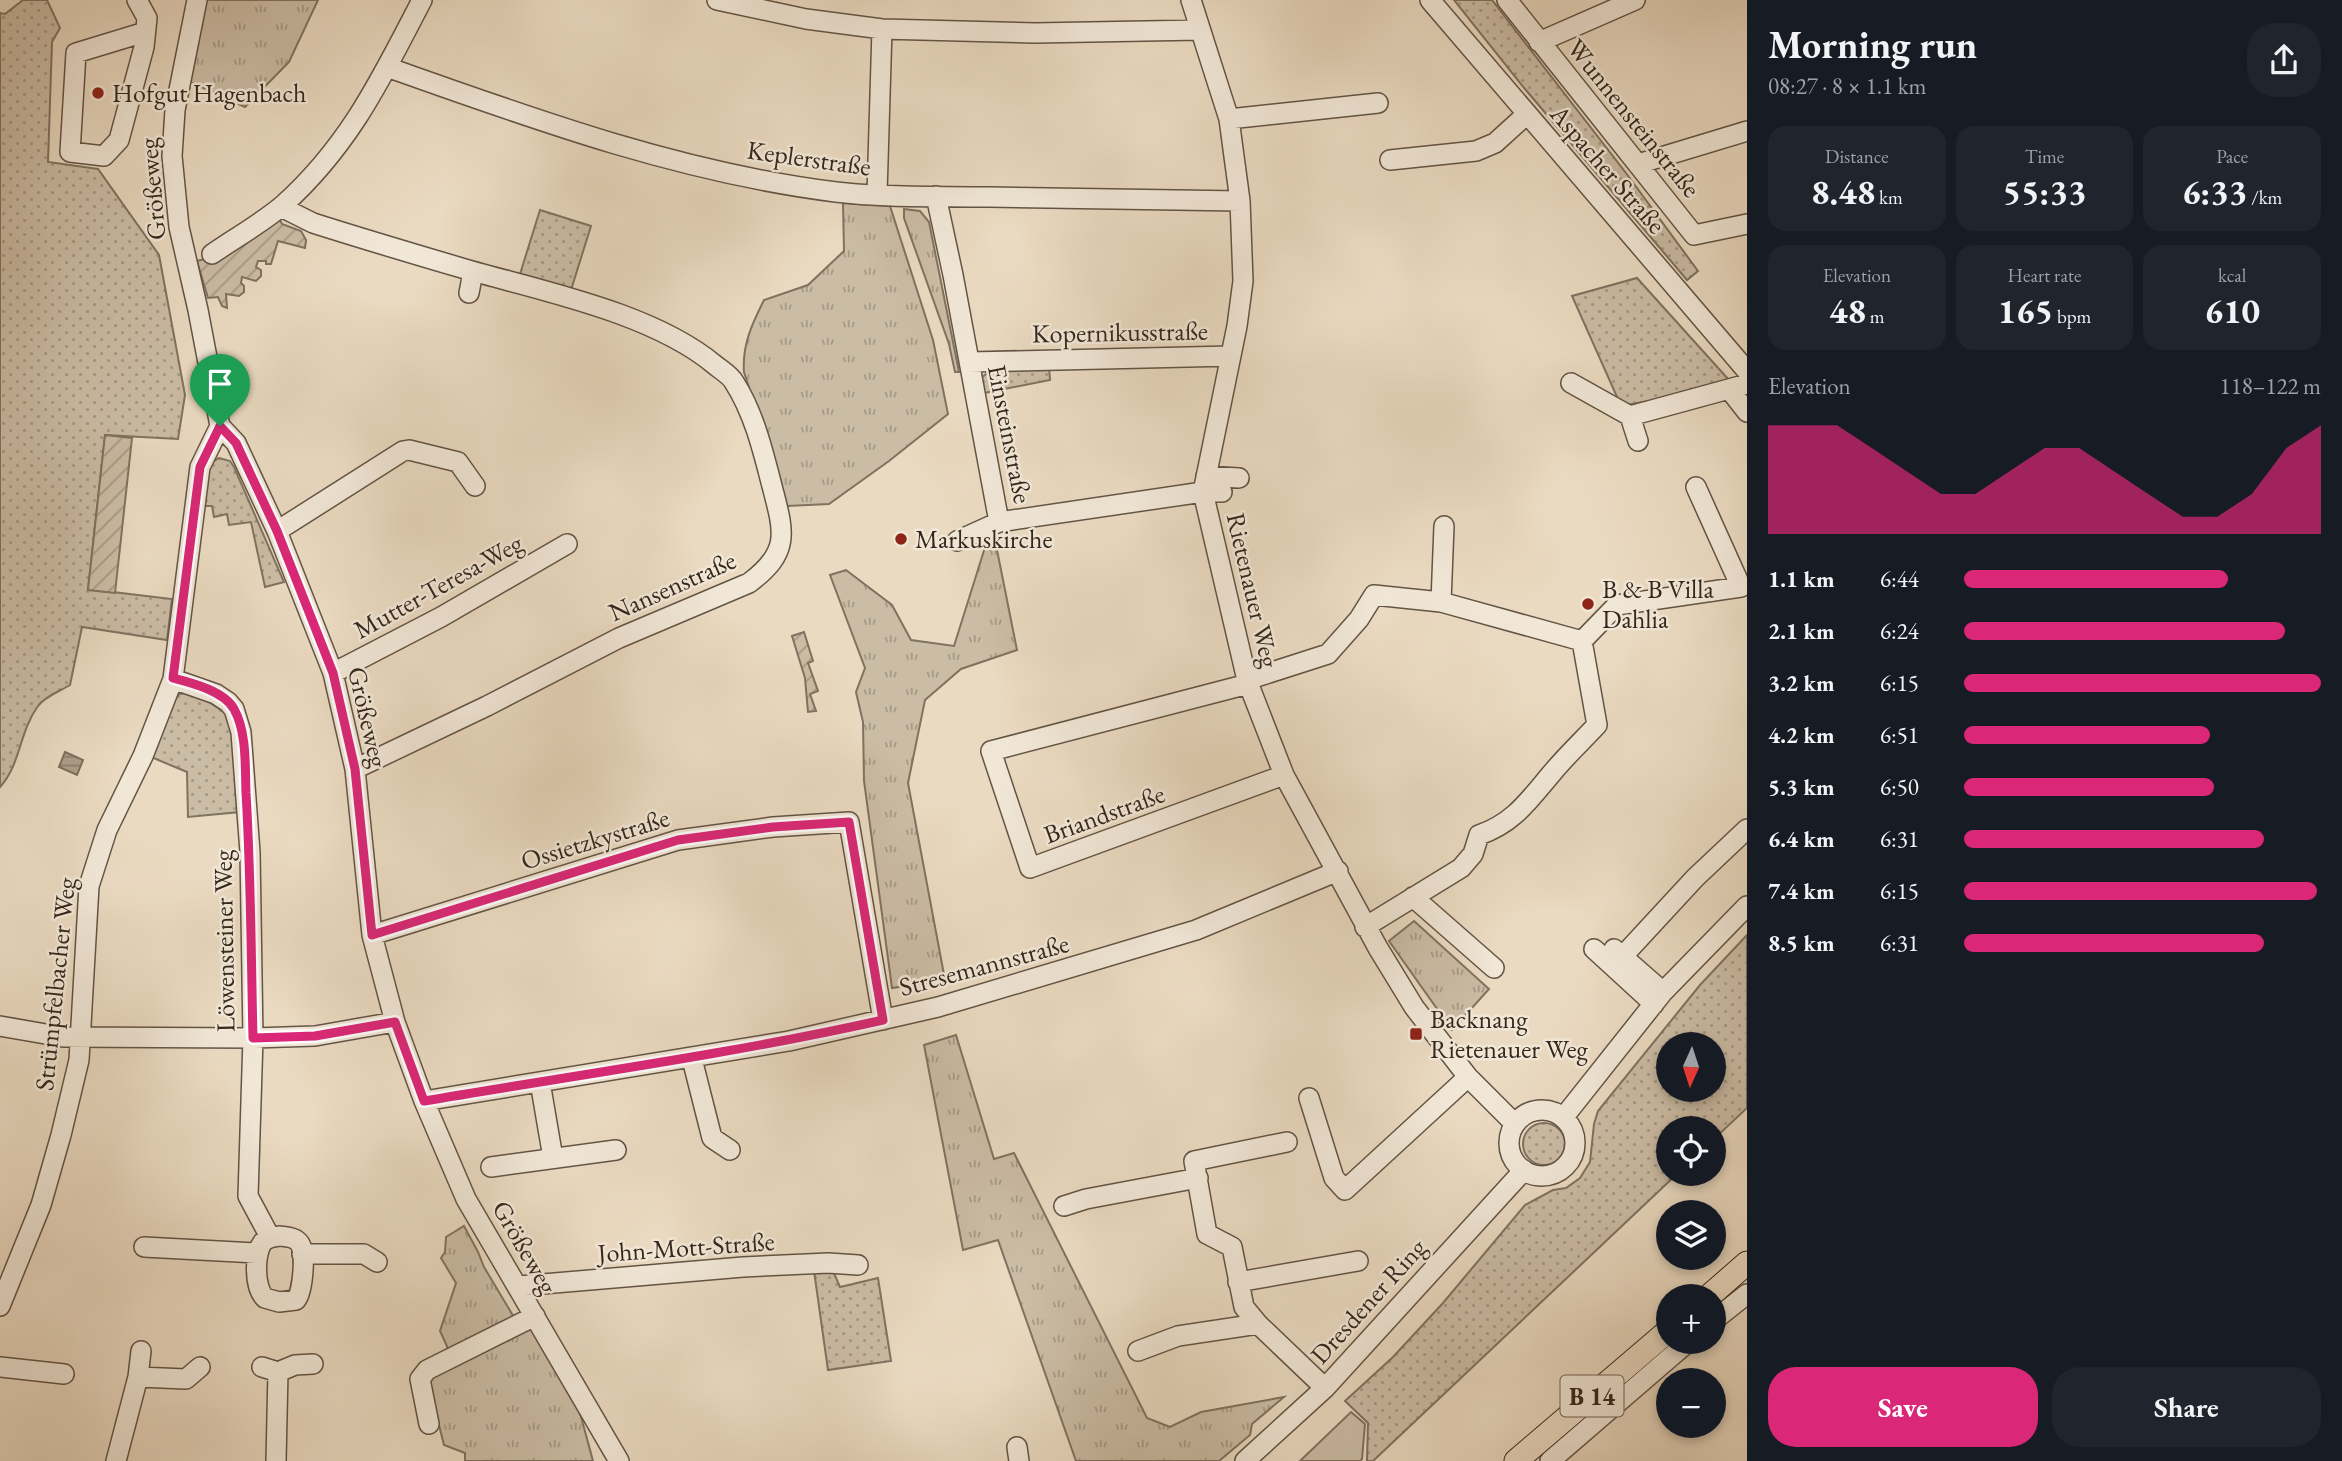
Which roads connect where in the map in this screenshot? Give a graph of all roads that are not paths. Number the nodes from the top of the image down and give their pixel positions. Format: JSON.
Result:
{"nodes":[{"id":1,"x":137,"y":0,"type":"edge"},
{"id":2,"x":197,"y":0,"type":"edge"},
{"id":3,"x":422,"y":0,"type":"edge"},
{"id":4,"x":718,"y":0,"type":"edge"},
{"id":5,"x":1191,"y":0,"type":"edge"},
{"id":6,"x":1430,"y":0,"type":"edge"},
{"id":7,"x":1507,"y":0,"type":"edge"},
{"id":8,"x":1635,"y":0,"type":"edge"},
{"id":9,"x":808,"y":10,"type":"edge"},
{"id":10,"x":882,"y":29,"type":"junction"},
{"id":11,"x":1200,"y":30,"type":"junction"},
{"id":12,"x":145,"y":32,"type":"junction"},
{"id":13,"x":1539,"y":42,"type":"junction"},
{"id":14,"x":387,"y":67,"type":"junction"},
{"id":15,"x":1378,"y":103,"type":"dead end"},
{"id":16,"x":1527,"y":114,"type":"junction"},
{"id":17,"x":1229,"y":119,"type":"junction"},
{"id":18,"x":1747,"y":131,"type":"edge"},
{"id":19,"x":1390,"y":160,"type":"dead end"},
{"id":20,"x":1638,"y":164,"type":"junction"},
{"id":21,"x":877,"y":194,"type":"junction"},
{"id":22,"x":936,"y":196,"type":"junction"},
{"id":23,"x":1240,"y":201,"type":"junction"},
{"id":24,"x":281,"y":207,"type":"junction"},
{"id":25,"x":1747,"y":224,"type":"edge"},
{"id":26,"x":212,"y":254,"type":"dead end"},
{"id":27,"x":474,"y":272,"type":"junction"},
{"id":28,"x":469,"y":293,"type":"dead end"},
{"id":29,"x":1231,"y":356,"type":"junction"},
{"id":30,"x":969,"y":362,"type":"junction"},
{"id":31,"x":1747,"y":371,"type":"edge"},
{"id":32,"x":1571,"y":383,"type":"dead end"},
{"id":33,"x":1738,"y":386,"type":"edge"},
{"id":34,"x":1747,"y":412,"type":"edge"},
{"id":35,"x":1630,"y":416,"type":"junction"},
{"id":36,"x":220,"y":426,"type":"junction"},
{"id":37,"x":1638,"y":441,"type":"dead end"},
{"id":38,"x":1213,"y":477,"type":"junction"},
{"id":39,"x":1239,"y":478,"type":"dead end"},
{"id":40,"x":475,"y":486,"type":"dead end"},
{"id":41,"x":1696,"y":487,"type":"dead end"},
{"id":42,"x":999,"y":522,"type":"junction"},
{"id":43,"x":1444,"y":526,"type":"dead end"},
{"id":44,"x":277,"y":531,"type":"junction"},
{"id":45,"x":957,"y":541,"type":"dead end"},
{"id":46,"x":567,"y":544,"type":"dead end"},
{"id":47,"x":1441,"y":602,"type":"junction"},
{"id":48,"x":1582,"y":641,"type":"junction"},
{"id":49,"x":333,"y":673,"type":"junction"},
{"id":50,"x":173,"y":678,"type":"junction"},
{"id":51,"x":1247,"y":682,"type":"junction"},
{"id":52,"x":355,"y":769,"type":"junction"},
{"id":53,"x":1284,"y":775,"type":"junction"},
{"id":54,"x":1740,"y":841,"type":"edge"},
{"id":55,"x":1338,"y":871,"type":"junction"},
{"id":56,"x":1413,"y":897,"type":"junction"},
{"id":57,"x":1747,"y":906,"type":"edge"},
{"id":58,"x":1365,"y":927,"type":"junction"},
{"id":59,"x":372,"y":935,"type":"junction"},
{"id":60,"x":1622,"y":957,"type":"junction"},
{"id":61,"x":1494,"y":968,"type":"dead end"},
{"id":62,"x":1658,"y":998,"type":"junction"},
{"id":63,"x":883,"y":1020,"type":"junction"},
{"id":64,"x":395,"y":1022,"type":"junction"},
{"id":65,"x":0,"y":1026,"type":"edge"},
{"id":66,"x":80,"y":1037,"type":"junction"},
{"id":67,"x":253,"y":1038,"type":"junction"},
{"id":68,"x":692,"y":1059,"type":"junction"},
{"id":69,"x":1468,"y":1077,"type":"junction"},
{"id":70,"x":540,"y":1082,"type":"junction"},
{"id":71,"x":1309,"y":1098,"type":"dead end"},
{"id":72,"x":424,"y":1101,"type":"junction"},
{"id":73,"x":1563,"y":1118,"type":"junction"},
{"id":74,"x":1515,"y":1124,"type":"junction"},
{"id":75,"x":1287,"y":1142,"type":"dead end"},
{"id":76,"x":616,"y":1150,"type":"dead end"},
{"id":77,"x":730,"y":1150,"type":"dead end"},
{"id":78,"x":553,"y":1158,"type":"junction"},
{"id":79,"x":491,"y":1167,"type":"dead end"},
{"id":80,"x":1524,"y":1170,"type":"junction"},
{"id":81,"x":1198,"y":1178,"type":"junction"},
{"id":82,"x":1064,"y":1206,"type":"dead end"},
{"id":83,"x":282,"y":1236,"type":"junction"},
{"id":84,"x":144,"y":1247,"type":"dead end"},
{"id":85,"x":1357,"y":1261,"type":"dead end"},
{"id":86,"x":377,"y":1262,"type":"dead end"},
{"id":87,"x":1747,"y":1263,"type":"edge"},
{"id":88,"x":858,"y":1265,"type":"dead end"},
{"id":89,"x":1238,"y":1282,"type":"junction"},
{"id":90,"x":1723,"y":1284,"type":"edge"},
{"id":91,"x":519,"y":1286,"type":"junction"},
{"id":92,"x":1747,"y":1294,"type":"edge"},
{"id":93,"x":0,"y":1306,"type":"edge"},
{"id":94,"x":1726,"y":1311,"type":"edge"},
{"id":95,"x":535,"y":1316,"type":"junction"},
{"id":96,"x":1258,"y":1324,"type":"junction"},
{"id":97,"x":1656,"y":1341,"type":"edge"},
{"id":98,"x":1138,"y":1351,"type":"dead end"},
{"id":99,"x":141,"y":1352,"type":"dead end"},
{"id":100,"x":1674,"y":1354,"type":"edge"},
{"id":101,"x":313,"y":1364,"type":"dead end"},
{"id":102,"x":0,"y":1367,"type":"edge"},
{"id":103,"x":200,"y":1367,"type":"dead end"},
{"id":104,"x":64,"y":1374,"type":"dead end"},
{"id":105,"x":138,"y":1377,"type":"junction"},
{"id":106,"x":1325,"y":1388,"type":"junction"},
{"id":107,"x":429,"y":1424,"type":"dead end"},
{"id":108,"x":116,"y":1461,"type":"edge"},
{"id":109,"x":275,"y":1461,"type":"edge"},
{"id":110,"x":619,"y":1461,"type":"edge"},
{"id":111,"x":1245,"y":1461,"type":"edge"},
{"id":112,"x":1516,"y":1461,"type":"edge"},
{"id":113,"x":1550,"y":1461,"type":"edge"}],
"edges":[{"from":1,"to":12,"type":"street"},
{"from":2,"to":36,"type":"street","name":"Größeweg"},
{"from":3,"to":14,"type":"street"},
{"from":4,"to":9,"type":"street"},
{"from":5,"to":11,"type":"street","name":"Rietenauer Weg"},
{"from":6,"to":16,"type":"street","name":"Aspacher Straße"},
{"from":7,"to":13,"type":"street","name":"Wunnensteinstraße"},
{"from":8,"to":13,"type":"street"},
{"from":9,"to":10,"type":"street"},
{"from":10,"to":11,"type":"street"},
{"from":10,"to":21,"type":"street"},
{"from":11,"to":17,"type":"street","name":"Rietenauer Weg"},
{"from":12,"to":12,"type":"street"},
{"from":13,"to":20,"type":"street","name":"Wunnensteinstraße"},
{"from":14,"to":21,"type":"street","name":"Keplerstraße"},
{"from":14,"to":24,"type":"street"},
{"from":15,"to":17,"type":"street"},
{"from":16,"to":19,"type":"street"},
{"from":16,"to":31,"type":"street","name":"Aspacher Straße"},
{"from":17,"to":23,"type":"street","name":"Rietenauer Weg"},
{"from":18,"to":20,"type":"street"},
{"from":20,"to":25,"type":"street","name":"Wunnensteinstraße"},
{"from":21,"to":22,"type":"street","name":"Keplerstraße"},
{"from":22,"to":23,"type":"street","name":"Keplerstraße"},
{"from":22,"to":30,"type":"street","name":"Einsteinstraße"},
{"from":23,"to":29,"type":"street","name":"Rietenauer Weg"},
{"from":24,"to":26,"type":"street"},
{"from":24,"to":27,"type":"street","name":"Nansenstraße"},
{"from":27,"to":28,"type":"street"},
{"from":27,"to":52,"type":"street","name":"Nansenstraße"},
{"from":29,"to":30,"type":"street","name":"Kopernikusstraße"},
{"from":29,"to":38,"type":"street","name":"Rietenauer Weg"},
{"from":30,"to":42,"type":"street","name":"Einsteinstraße"},
{"from":32,"to":35,"type":"street"},
{"from":33,"to":34,"type":"street"},
{"from":33,"to":35,"type":"street"},
{"from":35,"to":37,"type":"street"},
{"from":36,"to":44,"type":"street","name":"Größeweg"},
{"from":36,"to":50,"type":"street","name":"Strümpfelbacher Weg"},
{"from":38,"to":39,"type":"street","name":"Einsteinstraße"},
{"from":38,"to":42,"type":"street","name":"Einsteinstraße"},
{"from":38,"to":51,"type":"street","name":"Rietenauer Weg"},
{"from":40,"to":44,"type":"street"},
{"from":41,"to":48,"type":"street"},
{"from":42,"to":45,"type":"street"},
{"from":43,"to":47,"type":"street"},
{"from":44,"to":49,"type":"street","name":"Größeweg"},
{"from":46,"to":49,"type":"street","name":"Mutter-Teresa-Weg"},
{"from":47,"to":48,"type":"street"},
{"from":47,"to":51,"type":"street"},
{"from":48,"to":56,"type":"street"},
{"from":49,"to":52,"type":"street","name":"Größeweg"},
{"from":50,"to":66,"type":"street","name":"Strümpfelbacher Weg"},
{"from":50,"to":67,"type":"street","name":"Löwensteiner Weg"},
{"from":51,"to":53,"type":"street","name":"Rietenauer Weg"},
{"from":51,"to":53,"type":"street","name":"Briandstraße"},
{"from":52,"to":59,"type":"street","name":"Größeweg"},
{"from":53,"to":55,"type":"street","name":"Rietenauer Weg"},
{"from":54,"to":60,"type":"street"},
{"from":55,"to":58,"type":"street","name":"Rietenauer Weg"},
{"from":55,"to":63,"type":"street","name":"Stresemannstraße"},
{"from":56,"to":58,"type":"street"},
{"from":56,"to":61,"type":"street"},
{"from":57,"to":62,"type":"street"},
{"from":58,"to":69,"type":"street","name":"Rietenauer Weg"},
{"from":59,"to":63,"type":"street","name":"Ossietzkystraße"},
{"from":59,"to":64,"type":"street","name":"Größeweg"},
{"from":60,"to":62,"type":"street"},
{"from":60,"to":62,"type":"street"},
{"from":62,"to":73,"type":"street"},
{"from":63,"to":68,"type":"street","name":"Stresemannstraße"},
{"from":64,"to":67,"type":"street"},
{"from":64,"to":72,"type":"street","name":"Größeweg"},
{"from":65,"to":66,"type":"street"},
{"from":66,"to":67,"type":"street"},
{"from":66,"to":93,"type":"street","name":"Strümpfelbacher Weg"},
{"from":67,"to":83,"type":"street","name":"Löwensteiner Weg"},
{"from":68,"to":70,"type":"street","name":"Stresemannstraße"},
{"from":68,"to":77,"type":"street"},
{"from":69,"to":71,"type":"street"},
{"from":69,"to":74,"type":"street","name":"Rietenauer Weg"},
{"from":70,"to":72,"type":"street","name":"Stresemannstraße"},
{"from":70,"to":78,"type":"street"},
{"from":72,"to":91,"type":"street","name":"Größeweg"},
{"from":73,"to":74,"type":"street"},
{"from":73,"to":80,"type":"street"},
{"from":74,"to":80,"type":"street"},
{"from":75,"to":81,"type":"street"},
{"from":76,"to":78,"type":"street"},
{"from":78,"to":79,"type":"street"},
{"from":80,"to":106,"type":"street","name":"Dresdener Ring"},
{"from":81,"to":82,"type":"street"},
{"from":81,"to":89,"type":"street"},
{"from":83,"to":84,"type":"street"},
{"from":83,"to":86,"type":"street"},
{"from":85,"to":89,"type":"street"},
{"from":87,"to":90,"type":"main road"},
{"from":88,"to":91,"type":"street","name":"John-Mott-Straße"},
{"from":89,"to":96,"type":"street"},
{"from":91,"to":95,"type":"street","name":"Größeweg"},
{"from":92,"to":94,"type":"street"},
{"from":95,"to":107,"type":"street"},
{"from":95,"to":110,"type":"street","name":"Größeweg"},
{"from":96,"to":98,"type":"street"},
{"from":96,"to":106,"type":"street"},
{"from":97,"to":112,"type":"main road","number":"B 14"},
{"from":99,"to":105,"type":"street"},
{"from":100,"to":113,"type":"street"},
{"from":101,"to":109,"type":"street"},
{"from":102,"to":104,"type":"street"},
{"from":103,"to":105,"type":"street"},
{"from":105,"to":108,"type":"street"},
{"from":106,"to":111,"type":"street","name":"Dresdener Ring"}]}
